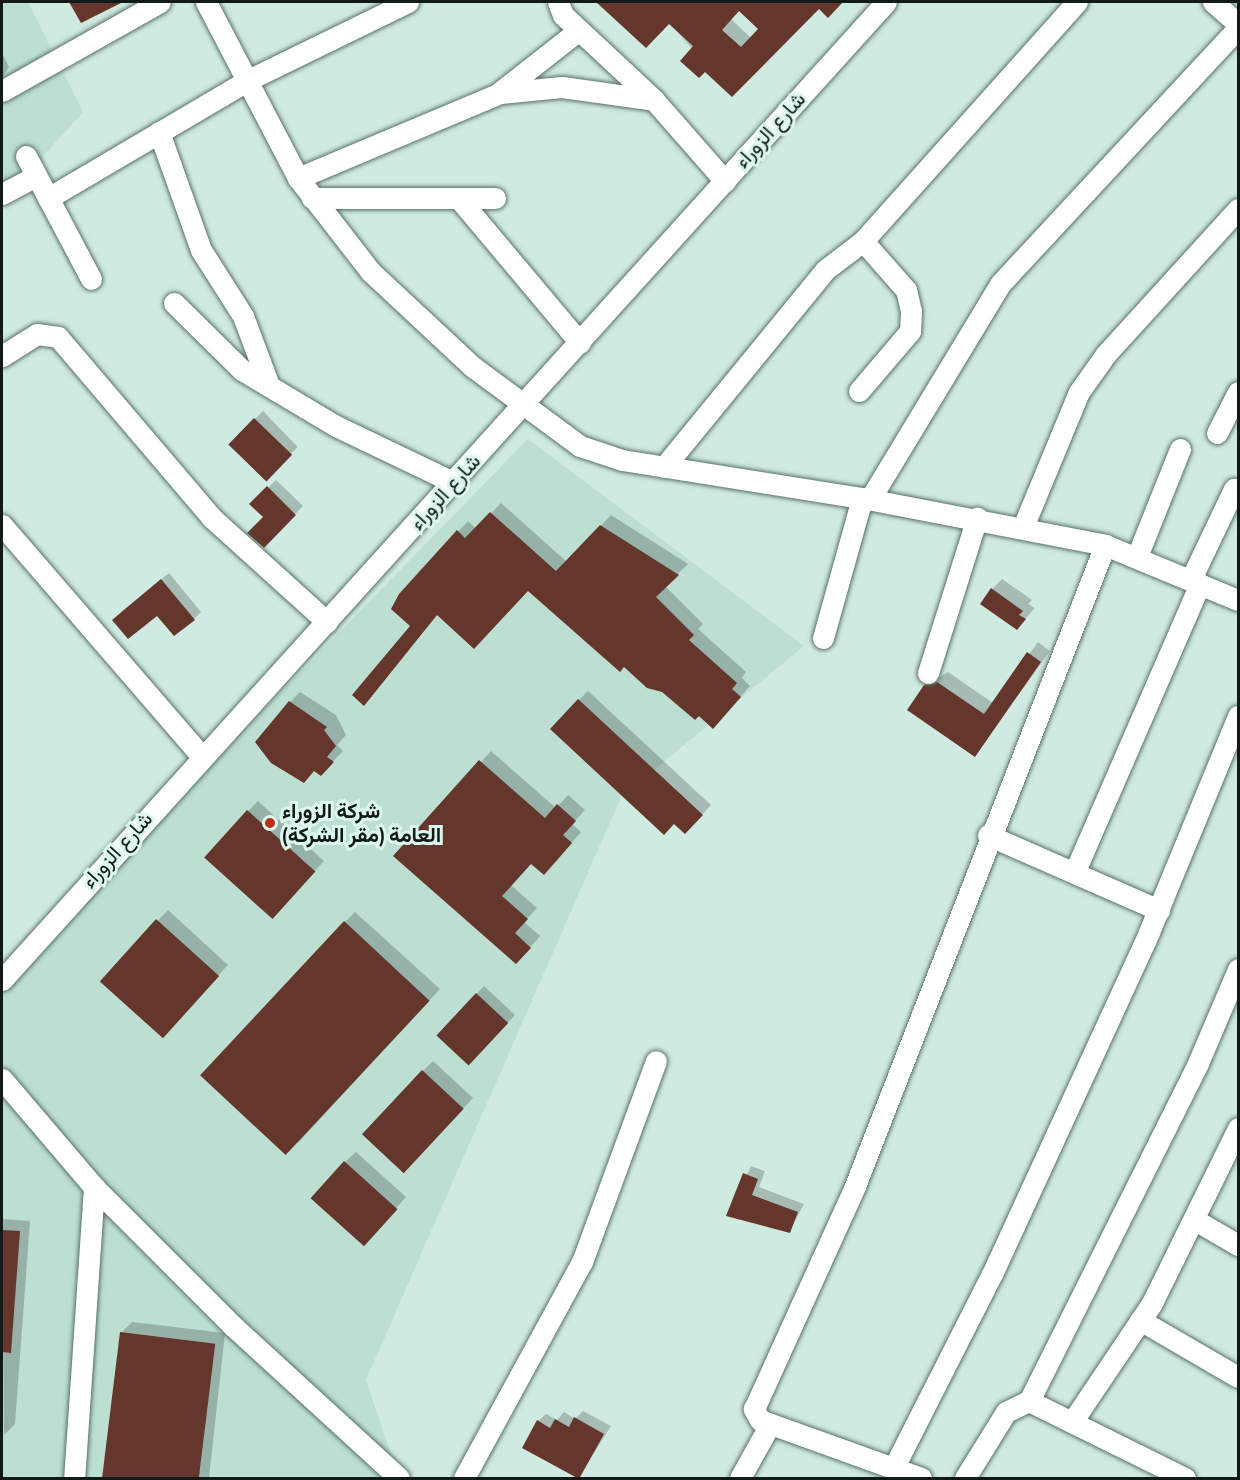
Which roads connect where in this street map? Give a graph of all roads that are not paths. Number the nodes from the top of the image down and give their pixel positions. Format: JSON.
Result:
{"nodes":[{"id":1,"x":160,"y":2,"type":"edge"},
{"id":2,"x":206,"y":2,"type":"edge"},
{"id":3,"x":408,"y":2,"type":"edge"},
{"id":4,"x":886,"y":2,"type":"edge"},
{"id":5,"x":1077,"y":2,"type":"edge"},
{"id":6,"x":1213,"y":2,"type":"edge"},
{"id":7,"x":557,"y":6,"type":"edge"},
{"id":8,"x":1239,"y":26,"type":"edge"},
{"id":9,"x":579,"y":30,"type":"junction"},
{"id":10,"x":248,"y":80,"type":"junction"},
{"id":11,"x":2,"y":91,"type":"edge"},
{"id":12,"x":500,"y":93,"type":"junction"},
{"id":13,"x":654,"y":100,"type":"junction"},
{"id":14,"x":159,"y":132,"type":"junction"},
{"id":15,"x":26,"y":156,"type":"dead end"},
{"id":16,"x":36,"y":176,"type":"junction"},
{"id":17,"x":298,"y":178,"type":"junction"},
{"id":18,"x":725,"y":181,"type":"junction"},
{"id":19,"x":2,"y":194,"type":"edge"},
{"id":20,"x":48,"y":198,"type":"junction"},
{"id":21,"x":312,"y":198,"type":"junction"},
{"id":22,"x":495,"y":198,"type":"dead end"},
{"id":23,"x":461,"y":201,"type":"junction"},
{"id":24,"x":1239,"y":209,"type":"edge"},
{"id":25,"x":863,"y":241,"type":"junction"},
{"id":26,"x":91,"y":279,"type":"dead end"},
{"id":27,"x":174,"y":303,"type":"dead end"},
{"id":28,"x":580,"y":343,"type":"junction"},
{"id":29,"x":2,"y":356,"type":"edge"},
{"id":30,"x":268,"y":383,"type":"junction"},
{"id":31,"x":860,"y":391,"type":"dead end"},
{"id":32,"x":1239,"y":392,"type":"edge"},
{"id":33,"x":523,"y":406,"type":"junction"},
{"id":34,"x":1218,"y":433,"type":"dead end"},
{"id":35,"x":1180,"y":450,"type":"dead end"},
{"id":36,"x":664,"y":467,"type":"junction"},
{"id":37,"x":453,"y":482,"type":"junction"},
{"id":38,"x":1234,"y":489,"type":"dead end"},
{"id":39,"x":866,"y":499,"type":"junction"},
{"id":40,"x":977,"y":518,"type":"junction"},
{"id":41,"x":2,"y":525,"type":"edge"},
{"id":42,"x":1023,"y":526,"type":"junction"},
{"id":43,"x":1105,"y":545,"type":"junction"},
{"id":44,"x":1138,"y":554,"type":"junction"},
{"id":45,"x":1196,"y":581,"type":"junction"},
{"id":46,"x":1239,"y":600,"type":"edge"},
{"id":47,"x":327,"y":622,"type":"junction"},
{"id":48,"x":823,"y":638,"type":"dead end"},
{"id":49,"x":928,"y":673,"type":"dead end"},
{"id":50,"x":1239,"y":716,"type":"edge"},
{"id":51,"x":202,"y":758,"type":"junction"},
{"id":52,"x":988,"y":835,"type":"junction"},
{"id":53,"x":1075,"y":871,"type":"junction"},
{"id":54,"x":1159,"y":910,"type":"junction"},
{"id":55,"x":1239,"y":969,"type":"edge"},
{"id":56,"x":2,"y":980,"type":"edge"},
{"id":57,"x":656,"y":1061,"type":"dead end"},
{"id":58,"x":2,"y":1079,"type":"edge"},
{"id":59,"x":1239,"y":1128,"type":"edge"},
{"id":60,"x":94,"y":1187,"type":"junction"},
{"id":61,"x":1195,"y":1220,"type":"junction"},
{"id":62,"x":1239,"y":1245,"type":"edge"},
{"id":63,"x":1140,"y":1320,"type":"junction"},
{"id":64,"x":1239,"y":1377,"type":"edge"},
{"id":65,"x":1029,"y":1401,"type":"junction"},
{"id":66,"x":1072,"y":1422,"type":"junction"},
{"id":67,"x":770,"y":1424,"type":"junction"},
{"id":68,"x":883,"y":1469,"type":"edge"},
{"id":69,"x":74,"y":1479,"type":"edge"},
{"id":70,"x":399,"y":1479,"type":"edge"},
{"id":71,"x":464,"y":1479,"type":"edge"},
{"id":72,"x":740,"y":1479,"type":"edge"},
{"id":73,"x":921,"y":1479,"type":"edge"},
{"id":74,"x":965,"y":1479,"type":"edge"},
{"id":75,"x":1185,"y":1479,"type":"edge"}],
"edges":[{"from":1,"to":11,"type":"street"},
{"from":2,"to":10,"type":"street"},
{"from":3,"to":10,"type":"street"},
{"from":4,"to":18,"type":"street","name":"شارع الزوراء"},
{"from":5,"to":25,"type":"street"},
{"from":6,"to":8,"type":"street"},
{"from":7,"to":9,"type":"street"},
{"from":8,"to":39,"type":"street"},
{"from":9,"to":12,"type":"street"},
{"from":9,"to":13,"type":"street"},
{"from":10,"to":14,"type":"street"},
{"from":10,"to":17,"type":"street"},
{"from":12,"to":13,"type":"street"},
{"from":12,"to":17,"type":"street"},
{"from":13,"to":18,"type":"street"},
{"from":14,"to":20,"type":"street"},
{"from":14,"to":30,"type":"street"},
{"from":15,"to":16,"type":"street"},
{"from":16,"to":19,"type":"street"},
{"from":16,"to":20,"type":"street"},
{"from":17,"to":21,"type":"street"},
{"from":18,"to":28,"type":"street","name":"شارع الزوراء"},
{"from":20,"to":26,"type":"street"},
{"from":21,"to":23,"type":"street"},
{"from":21,"to":33,"type":"street"},
{"from":22,"to":23,"type":"street"},
{"from":23,"to":28,"type":"street"},
{"from":24,"to":42,"type":"street"},
{"from":25,"to":31,"type":"street"},
{"from":25,"to":36,"type":"street"},
{"from":27,"to":30,"type":"street"},
{"from":28,"to":33,"type":"street","name":"شارع الزوراء"},
{"from":29,"to":47,"type":"street"},
{"from":30,"to":37,"type":"street"},
{"from":32,"to":34,"type":"street"},
{"from":33,"to":36,"type":"street"},
{"from":33,"to":37,"type":"street","name":"شارع الزوراء"},
{"from":35,"to":44,"type":"street"},
{"from":36,"to":39,"type":"street"},
{"from":37,"to":47,"type":"street","name":"شارع الزوراء"},
{"from":38,"to":45,"type":"street"},
{"from":39,"to":40,"type":"street"},
{"from":39,"to":48,"type":"street"},
{"from":40,"to":42,"type":"street"},
{"from":40,"to":49,"type":"street"},
{"from":41,"to":51,"type":"street"},
{"from":42,"to":43,"type":"street"},
{"from":43,"to":44,"type":"street"},
{"from":43,"to":52,"type":"street"},
{"from":44,"to":45,"type":"street"},
{"from":45,"to":46,"type":"street"},
{"from":45,"to":53,"type":"street"},
{"from":47,"to":51,"type":"street","name":"شارع الزوراء"},
{"from":50,"to":54,"type":"street"},
{"from":51,"to":56,"type":"street","name":"شارع الزوراء"},
{"from":52,"to":53,"type":"street"},
{"from":52,"to":67,"type":"street"},
{"from":53,"to":54,"type":"street"},
{"from":54,"to":68,"type":"street"},
{"from":55,"to":65,"type":"street"},
{"from":57,"to":71,"type":"street"},
{"from":58,"to":60,"type":"street"},
{"from":59,"to":61,"type":"street"},
{"from":60,"to":69,"type":"street"},
{"from":60,"to":70,"type":"street"},
{"from":61,"to":62,"type":"street"},
{"from":61,"to":63,"type":"street"},
{"from":63,"to":64,"type":"street"},
{"from":63,"to":66,"type":"street"},
{"from":65,"to":66,"type":"street"},
{"from":65,"to":74,"type":"street"},
{"from":66,"to":75,"type":"street"},
{"from":67,"to":68,"type":"street"},
{"from":67,"to":72,"type":"street"},
{"from":68,"to":73,"type":"street"}]}
